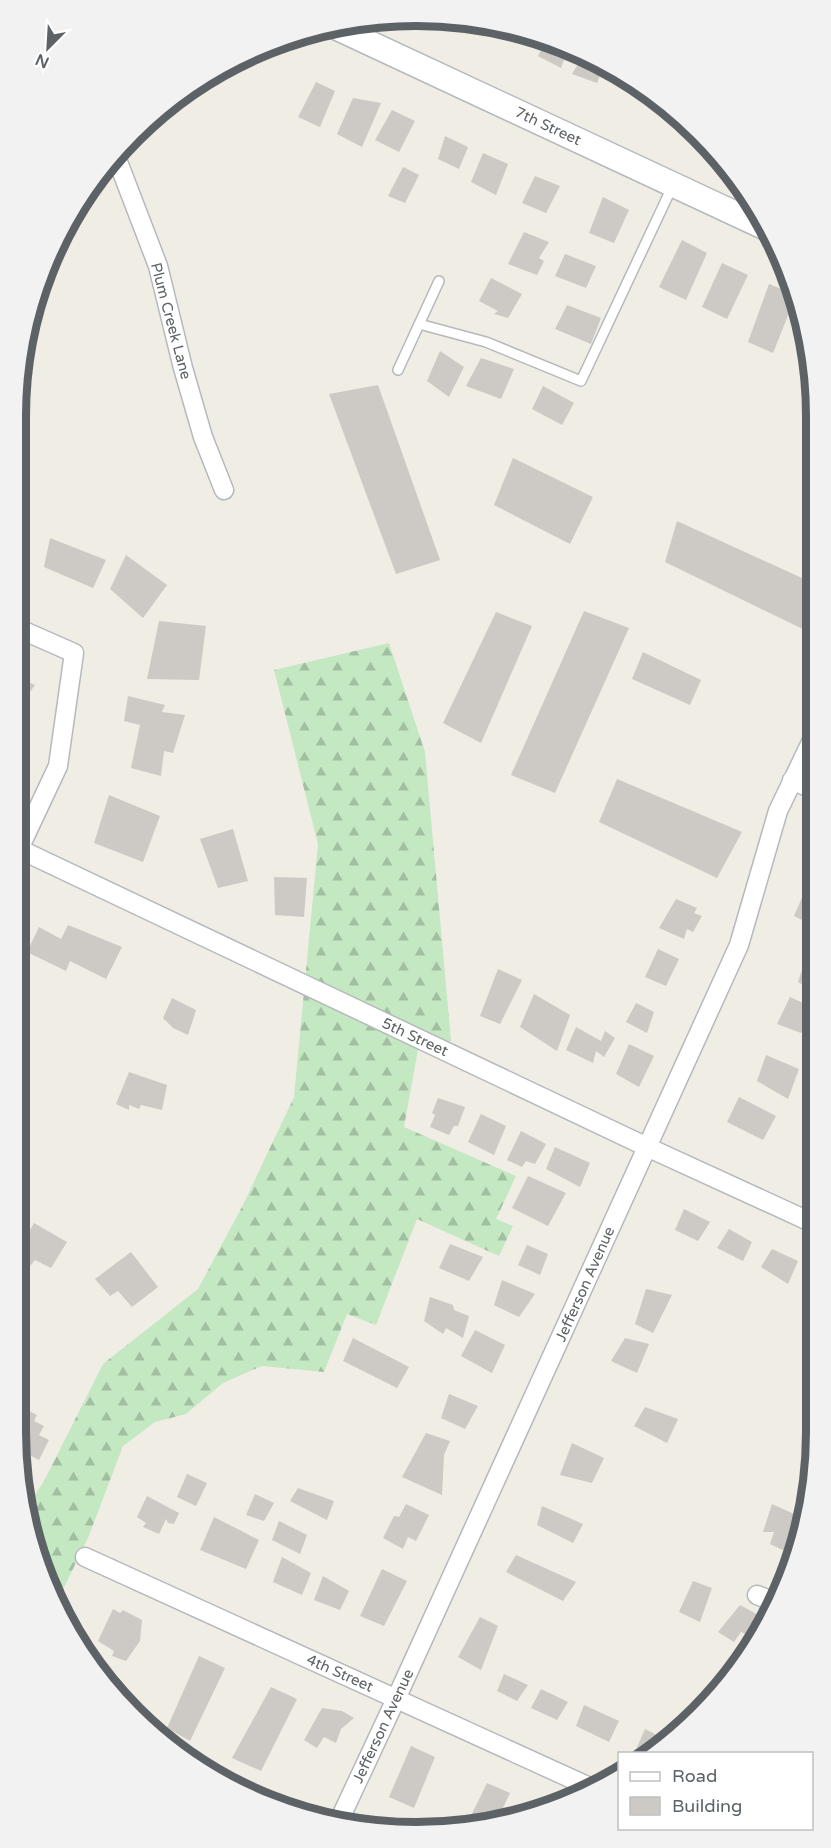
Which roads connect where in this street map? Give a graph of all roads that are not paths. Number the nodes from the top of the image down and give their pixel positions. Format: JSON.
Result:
{"nodes":[{"id":1,"x":346,"y":32,"type":"edge"},
{"id":2,"x":118,"y":163,"type":"edge"},
{"id":3,"x":673,"y":185,"type":"junction"},
{"id":4,"x":754,"y":222,"type":"edge"},
{"id":5,"x":439,"y":281,"type":"dead end"},
{"id":6,"x":419,"y":324,"type":"junction"},
{"id":7,"x":398,"y":370,"type":"dead end"},
{"id":8,"x":224,"y":490,"type":"dead end"},
{"id":9,"x":26,"y":632,"type":"edge"},
{"id":10,"x":806,"y":752,"type":"edge"},
{"id":11,"x":792,"y":780,"type":"junction"},
{"id":12,"x":806,"y":786,"type":"edge"},
{"id":13,"x":26,"y":831,"type":"edge"},
{"id":14,"x":26,"y":853,"type":"edge"},
{"id":15,"x":647,"y":1147,"type":"junction"},
{"id":16,"x":806,"y":1220,"type":"edge"},
{"id":17,"x":85,"y":1557,"type":"dead end"},
{"id":18,"x":757,"y":1594,"type":"dead end"},
{"id":19,"x":768,"y":1599,"type":"edge"},
{"id":20,"x":396,"y":1699,"type":"junction"},
{"id":21,"x":583,"y":1784,"type":"edge"},
{"id":22,"x":342,"y":1815,"type":"edge"}],
"edges":[{"from":1,"to":3,"type":"street","name":"7th Street"},
{"from":2,"to":8,"type":"street","name":"Plum Creek Lane"},
{"from":3,"to":4,"type":"street","name":"7th Street"},
{"from":3,"to":6,"type":"lane"},
{"from":5,"to":6,"type":"lane"},
{"from":6,"to":7,"type":"lane"},
{"from":9,"to":13,"type":"street"},
{"from":10,"to":11,"type":"street","name":"Jefferson Avenue"},
{"from":11,"to":12,"type":"street"},
{"from":11,"to":15,"type":"street","name":"Jefferson Avenue"},
{"from":14,"to":15,"type":"street","name":"5th Street"},
{"from":15,"to":16,"type":"street","name":"5th Street"},
{"from":15,"to":20,"type":"street","name":"Jefferson Avenue"},
{"from":17,"to":20,"type":"street","name":"4th Street"},
{"from":18,"to":19,"type":"street"},
{"from":20,"to":21,"type":"street","name":"4th Street"},
{"from":20,"to":22,"type":"street","name":"Jefferson Avenue"}]}
